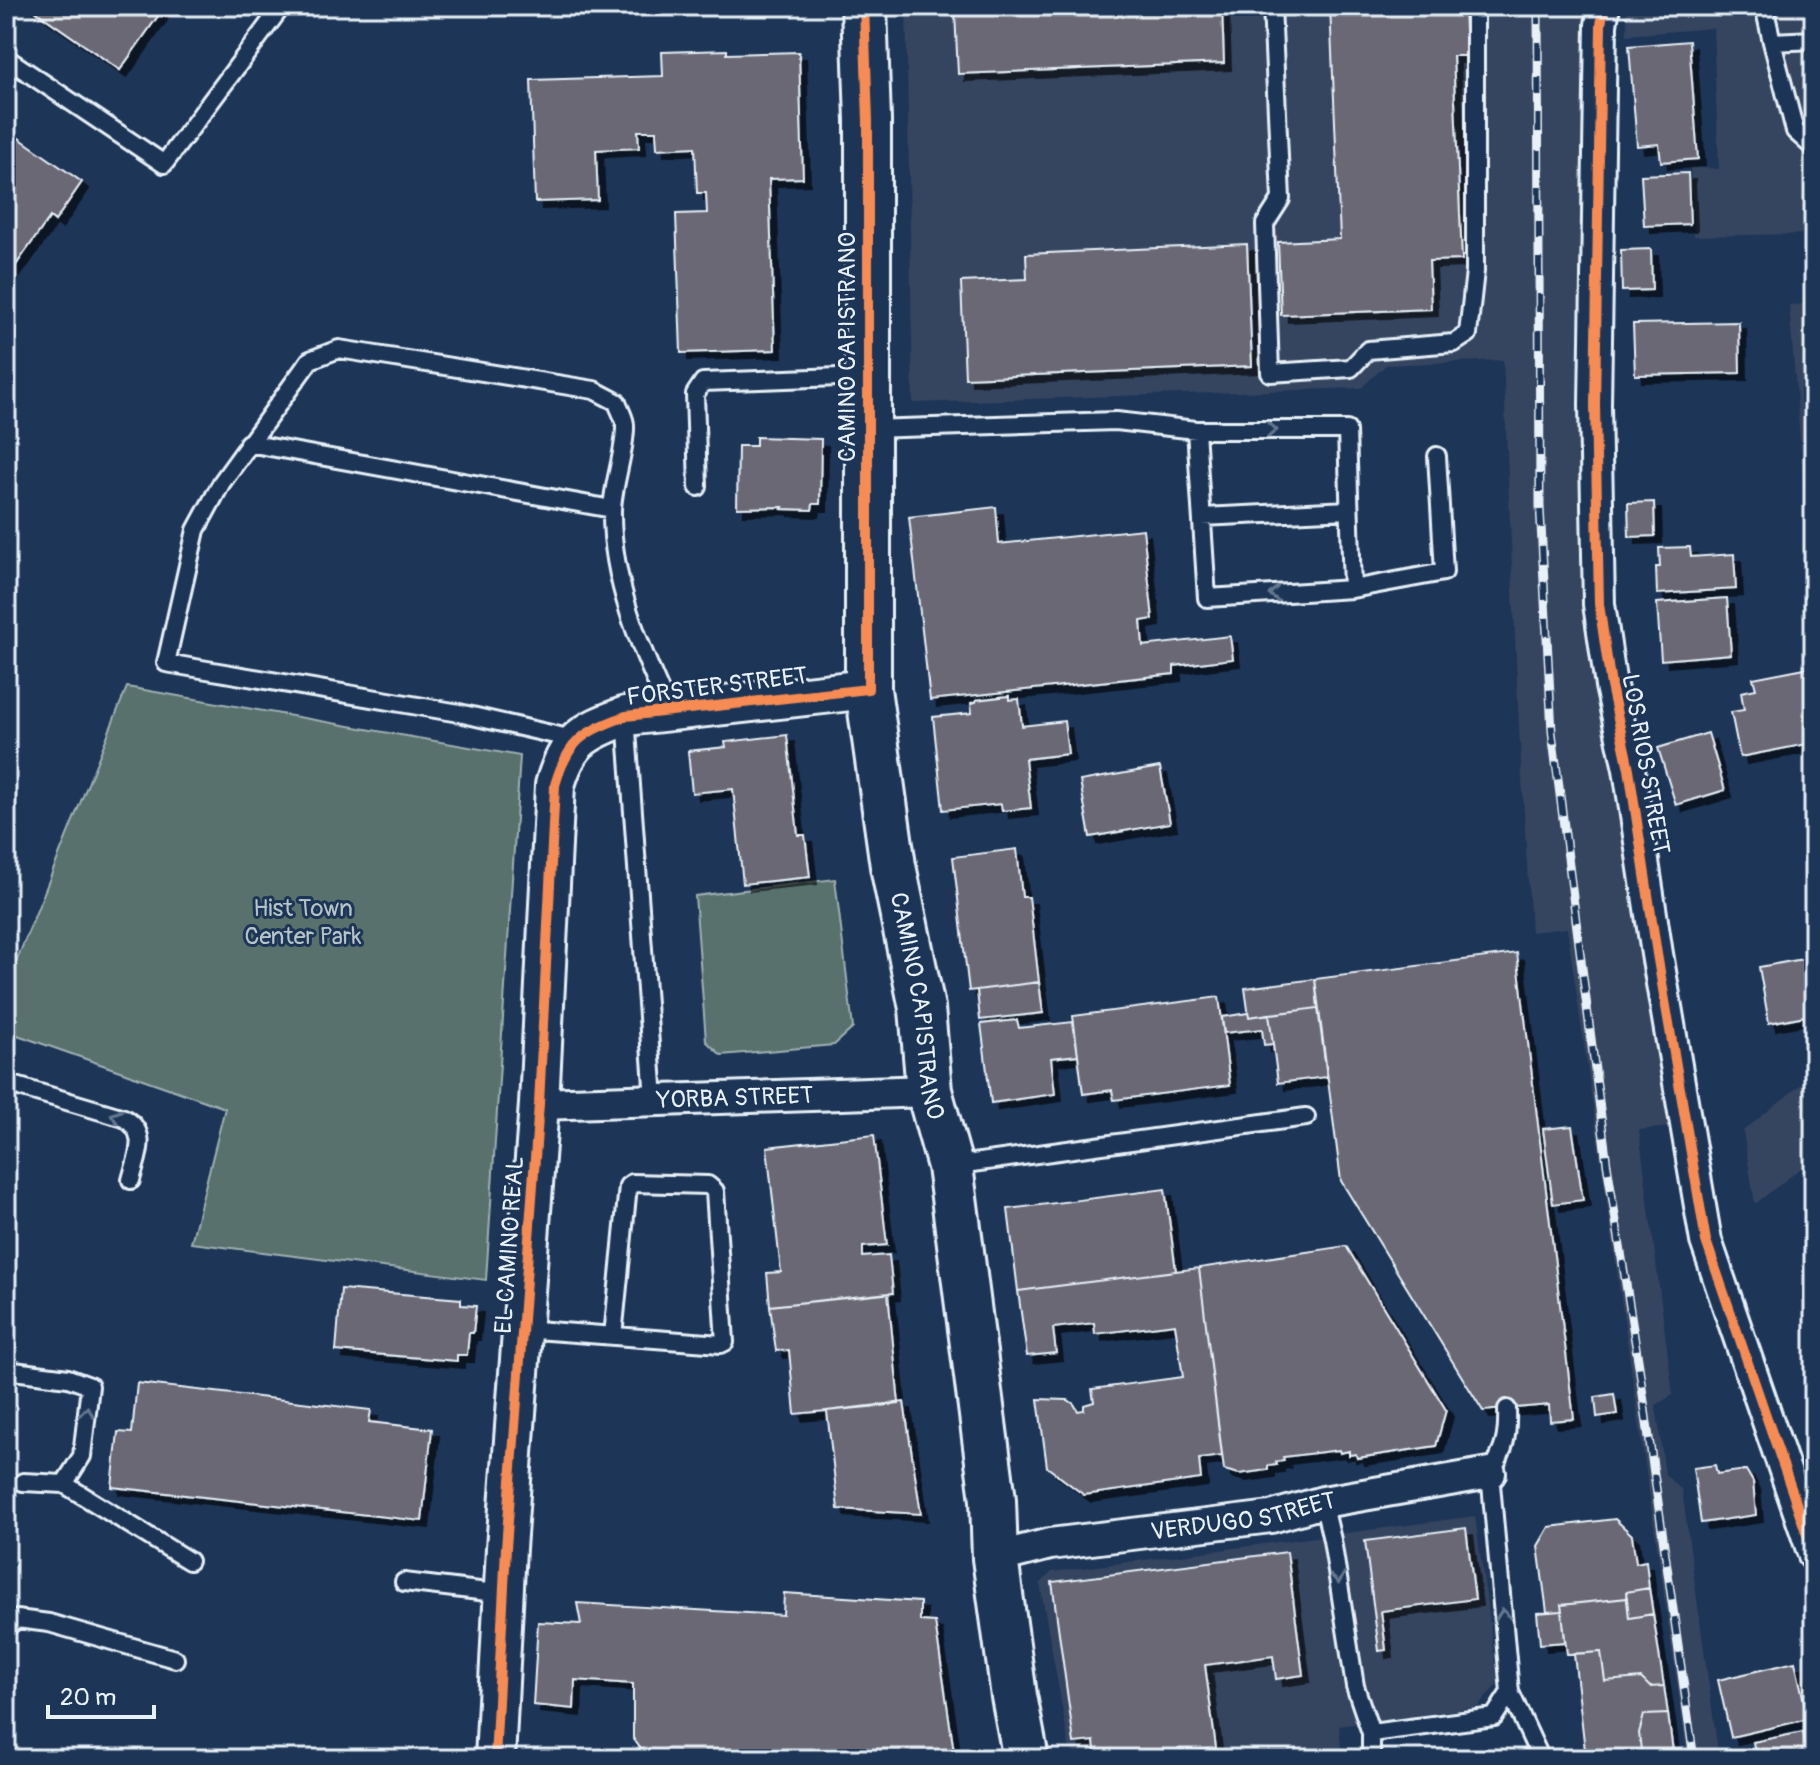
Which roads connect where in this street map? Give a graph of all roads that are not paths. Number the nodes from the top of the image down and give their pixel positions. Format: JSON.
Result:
{"nodes":[{"id":1,"x":282,"y":6,"type":"edge"},
{"id":2,"x":864,"y":6,"type":"edge"},
{"id":3,"x":1272,"y":6,"type":"edge"},
{"id":4,"x":1475,"y":6,"type":"edge"},
{"id":5,"x":1604,"y":6,"type":"edge"},
{"id":6,"x":1764,"y":6,"type":"edge"},
{"id":7,"x":1814,"y":40,"type":"edge"},
{"id":8,"x":1772,"y":42,"type":"junction"},
{"id":9,"x":6,"y":58,"type":"edge"},
{"id":10,"x":1814,"y":148,"type":"edge"},
{"id":11,"x":868,"y":376,"type":"junction"},
{"id":12,"x":868,"y":429,"type":"junction"},
{"id":13,"x":1196,"y":430,"type":"junction"},
{"id":14,"x":248,"y":443,"type":"junction"},
{"id":15,"x":1437,"y":456,"type":"dead end"},
{"id":16,"x":698,"y":487,"type":"dead end"},
{"id":17,"x":612,"y":509,"type":"junction"},
{"id":18,"x":1349,"y":510,"type":"junction"},
{"id":19,"x":1202,"y":517,"type":"junction"},
{"id":20,"x":1352,"y":589,"type":"junction"},
{"id":21,"x":868,"y":689,"type":"junction"},
{"id":22,"x":668,"y":709,"type":"junction"},
{"id":23,"x":626,"y":716,"type":"junction"},
{"id":24,"x":577,"y":740,"type":"junction"},
{"id":25,"x":6,"y":1083,"type":"edge"},
{"id":26,"x":929,"y":1091,"type":"junction"},
{"id":27,"x":654,"y":1099,"type":"junction"},
{"id":28,"x":539,"y":1104,"type":"junction"},
{"id":29,"x":1306,"y":1117,"type":"dead end"},
{"id":30,"x":950,"y":1166,"type":"junction"},
{"id":31,"x":131,"y":1180,"type":"dead end"},
{"id":32,"x":522,"y":1329,"type":"junction"},
{"id":33,"x":613,"y":1336,"type":"junction"},
{"id":34,"x":6,"y":1370,"type":"edge"},
{"id":35,"x":1507,"y":1409,"type":"dead end"},
{"id":36,"x":1490,"y":1473,"type":"junction"},
{"id":37,"x":23,"y":1482,"type":"dead end"},
{"id":38,"x":64,"y":1484,"type":"junction"},
{"id":39,"x":1323,"y":1502,"type":"junction"},
{"id":40,"x":1814,"y":1555,"type":"edge"},
{"id":41,"x":995,"y":1558,"type":"junction"},
{"id":42,"x":189,"y":1561,"type":"dead end"},
{"id":43,"x":404,"y":1582,"type":"dead end"},
{"id":44,"x":504,"y":1594,"type":"junction"},
{"id":45,"x":6,"y":1628,"type":"edge"},
{"id":46,"x":175,"y":1659,"type":"dead end"},
{"id":47,"x":1510,"y":1692,"type":"junction"},
{"id":48,"x":1371,"y":1733,"type":"junction"},
{"id":49,"x":495,"y":1759,"type":"edge"},
{"id":50,"x":1026,"y":1759,"type":"edge"},
{"id":51,"x":1371,"y":1759,"type":"edge"},
{"id":52,"x":1541,"y":1759,"type":"edge"}],
"edges":[{"from":1,"to":9,"type":"lane"},
{"from":2,"to":11,"type":"main road","name":"CAMINO CAPISTRANO"},
{"from":3,"to":4,"type":"lane"},
{"from":5,"to":40,"type":"street","name":"LOS RIOS STREET"},
{"from":6,"to":8,"type":"lane"},
{"from":7,"to":8,"type":"lane"},
{"from":8,"to":10,"type":"lane"},
{"from":11,"to":12,"type":"main road","name":"CAMINO CAPISTRANO"},
{"from":11,"to":16,"type":"lane"},
{"from":12,"to":13,"type":"lane"},
{"from":12,"to":21,"type":"main road","name":"CAMINO CAPISTRANO"},
{"from":13,"to":18,"type":"lane","one_way":true},
{"from":13,"to":19,"type":"lane"},
{"from":14,"to":17,"type":"lane"},
{"from":14,"to":17,"type":"lane"},
{"from":14,"to":24,"type":"lane"},
{"from":15,"to":20,"type":"lane"},
{"from":17,"to":22,"type":"lane"},
{"from":18,"to":19,"type":"lane"},
{"from":18,"to":20,"type":"lane"},
{"from":20,"to":19,"type":"lane","one_way":true},
{"from":21,"to":22,"type":"street","name":"FORSTER STREET"},
{"from":21,"to":26,"type":"main road","name":"CAMINO CAPISTRANO"},
{"from":22,"to":23,"type":"street","name":"FORSTER STREET"},
{"from":23,"to":24,"type":"street","name":"FORSTER STREET"},
{"from":23,"to":27,"type":"lane"},
{"from":24,"to":28,"type":"street","name":"EL CAMINO REAL"},
{"from":31,"to":25,"type":"lane","one_way":true},
{"from":26,"to":27,"type":"street","name":"YORBA STREET"},
{"from":26,"to":30,"type":"main road","name":"CAMINO CAPISTRANO"},
{"from":27,"to":28,"type":"street","name":"YORBA STREET"},
{"from":28,"to":32,"type":"street","name":"EL CAMINO REAL"},
{"from":29,"to":30,"type":"lane"},
{"from":30,"to":41,"type":"main road","name":"CAMINO CAPISTRANO"},
{"from":32,"to":33,"type":"lane"},
{"from":32,"to":44,"type":"street","name":"EL CAMINO REAL"},
{"from":33,"to":33,"type":"lane"},
{"from":38,"to":34,"type":"lane","one_way":true},
{"from":35,"to":36,"type":"lane"},
{"from":36,"to":39,"type":"street","name":"VERDUGO STREET"},
{"from":47,"to":36,"type":"lane","one_way":true},
{"from":37,"to":38,"type":"lane"},
{"from":38,"to":42,"type":"lane"},
{"from":39,"to":41,"type":"street","name":"VERDUGO STREET"},
{"from":39,"to":48,"type":"lane","one_way":true},
{"from":41,"to":50,"type":"main road","name":"CAMINO CAPISTRANO"},
{"from":43,"to":44,"type":"lane"},
{"from":44,"to":49,"type":"street","name":"EL CAMINO REAL"},
{"from":45,"to":46,"type":"lane"},
{"from":47,"to":48,"type":"lane"},
{"from":47,"to":52,"type":"lane"},
{"from":48,"to":51,"type":"lane"}]}
